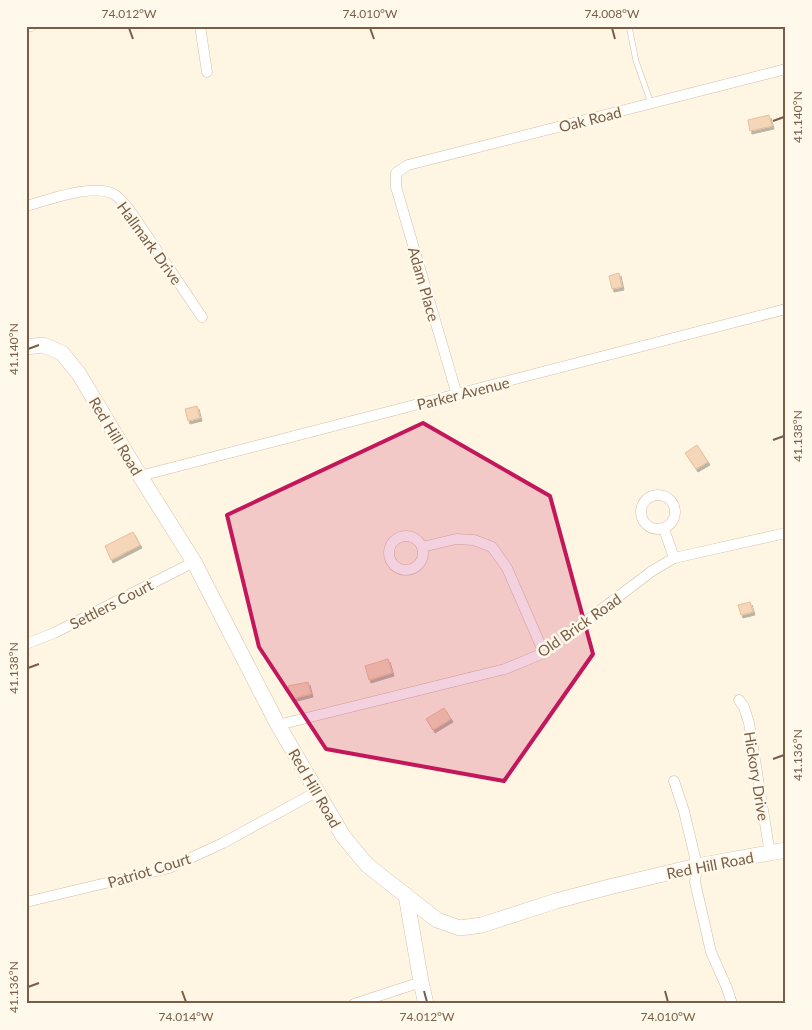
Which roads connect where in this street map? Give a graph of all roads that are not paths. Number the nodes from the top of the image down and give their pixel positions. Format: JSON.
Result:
{"nodes":[{"id":1,"x":31,"y":26,"type":"edge"},
{"id":2,"x":200,"y":26,"type":"edge"},
{"id":3,"x":629,"y":26,"type":"edge"},
{"id":4,"x":26,"y":27,"type":"edge"},
{"id":5,"x":786,"y":69,"type":"edge"},
{"id":6,"x":207,"y":72,"type":"dead end"},
{"id":7,"x":651,"y":103,"type":"junction"},
{"id":8,"x":396,"y":173,"type":"joint"},
{"id":9,"x":26,"y":206,"type":"edge"},
{"id":10,"x":786,"y":309,"type":"edge"},
{"id":11,"x":202,"y":317,"type":"dead end"},
{"id":12,"x":26,"y":347,"type":"edge"},
{"id":13,"x":457,"y":395,"type":"junction"},
{"id":14,"x":140,"y":476,"type":"junction"},
{"id":15,"x":664,"y":529,"type":"dead end"},
{"id":16,"x":786,"y":533,"type":"edge"},
{"id":17,"x":422,"y":547,"type":"dead end"},
{"id":18,"x":674,"y":558,"type":"junction"},
{"id":19,"x":194,"y":562,"type":"junction"},
{"id":20,"x":26,"y":644,"type":"edge"},
{"id":21,"x":544,"y":653,"type":"junction"},
{"id":22,"x":739,"y":700,"type":"dead end"},
{"id":23,"x":278,"y":725,"type":"junction"},
{"id":24,"x":674,"y":781,"type":"dead end"},
{"id":25,"x":318,"y":791,"type":"junction"},
{"id":26,"x":786,"y":850,"type":"edge"},
{"id":27,"x":770,"y":854,"type":"junction"},
{"id":28,"x":697,"y":866,"type":"junction"},
{"id":29,"x":406,"y":895,"type":"junction"},
{"id":30,"x":26,"y":902,"type":"edge"},
{"id":31,"x":421,"y":982,"type":"junction"},
{"id":32,"x":354,"y":1004,"type":"edge"},
{"id":33,"x":426,"y":1004,"type":"edge"},
{"id":34,"x":732,"y":1004,"type":"edge"}],
"edges":[{"from":1,"to":4,"type":"street"},
{"from":2,"to":6,"type":"street"},
{"from":3,"to":7,"type":"lane"},
{"from":5,"to":7,"type":"street","name":"Oak Road"},
{"from":7,"to":8,"type":"street","name":"Oak Road"},
{"from":8,"to":13,"type":"street","name":"Adam Place"},
{"from":9,"to":11,"type":"street","name":"Hallmark Drive"},
{"from":10,"to":13,"type":"street","name":"Parker Avenue"},
{"from":12,"to":14,"type":"street","name":"Red Hill Road"},
{"from":13,"to":14,"type":"street","name":"Parker Avenue"},
{"from":14,"to":19,"type":"street","name":"Red Hill Road"},
{"from":15,"to":18,"type":"street"},
{"from":16,"to":18,"type":"street","name":"Old Brick Road"},
{"from":17,"to":21,"type":"street"},
{"from":18,"to":21,"type":"street","name":"Old Brick Road"},
{"from":19,"to":20,"type":"street","name":"Settlers Court"},
{"from":19,"to":23,"type":"street","name":"Red Hill Road"},
{"from":21,"to":23,"type":"street","name":"Old Brick Road"},
{"from":22,"to":27,"type":"street","name":"Hickory Drive"},
{"from":23,"to":25,"type":"street","name":"Red Hill Road"},
{"from":24,"to":28,"type":"street"},
{"from":25,"to":29,"type":"street","name":"Red Hill Road"},
{"from":25,"to":30,"type":"street","name":"Patriot Court"},
{"from":26,"to":27,"type":"street","name":"Red Hill Road"},
{"from":27,"to":28,"type":"street","name":"Red Hill Road"},
{"from":28,"to":29,"type":"street","name":"Red Hill Road"},
{"from":28,"to":34,"type":"street"},
{"from":29,"to":31,"type":"street"},
{"from":31,"to":32,"type":"street"},
{"from":31,"to":33,"type":"street"}]}
